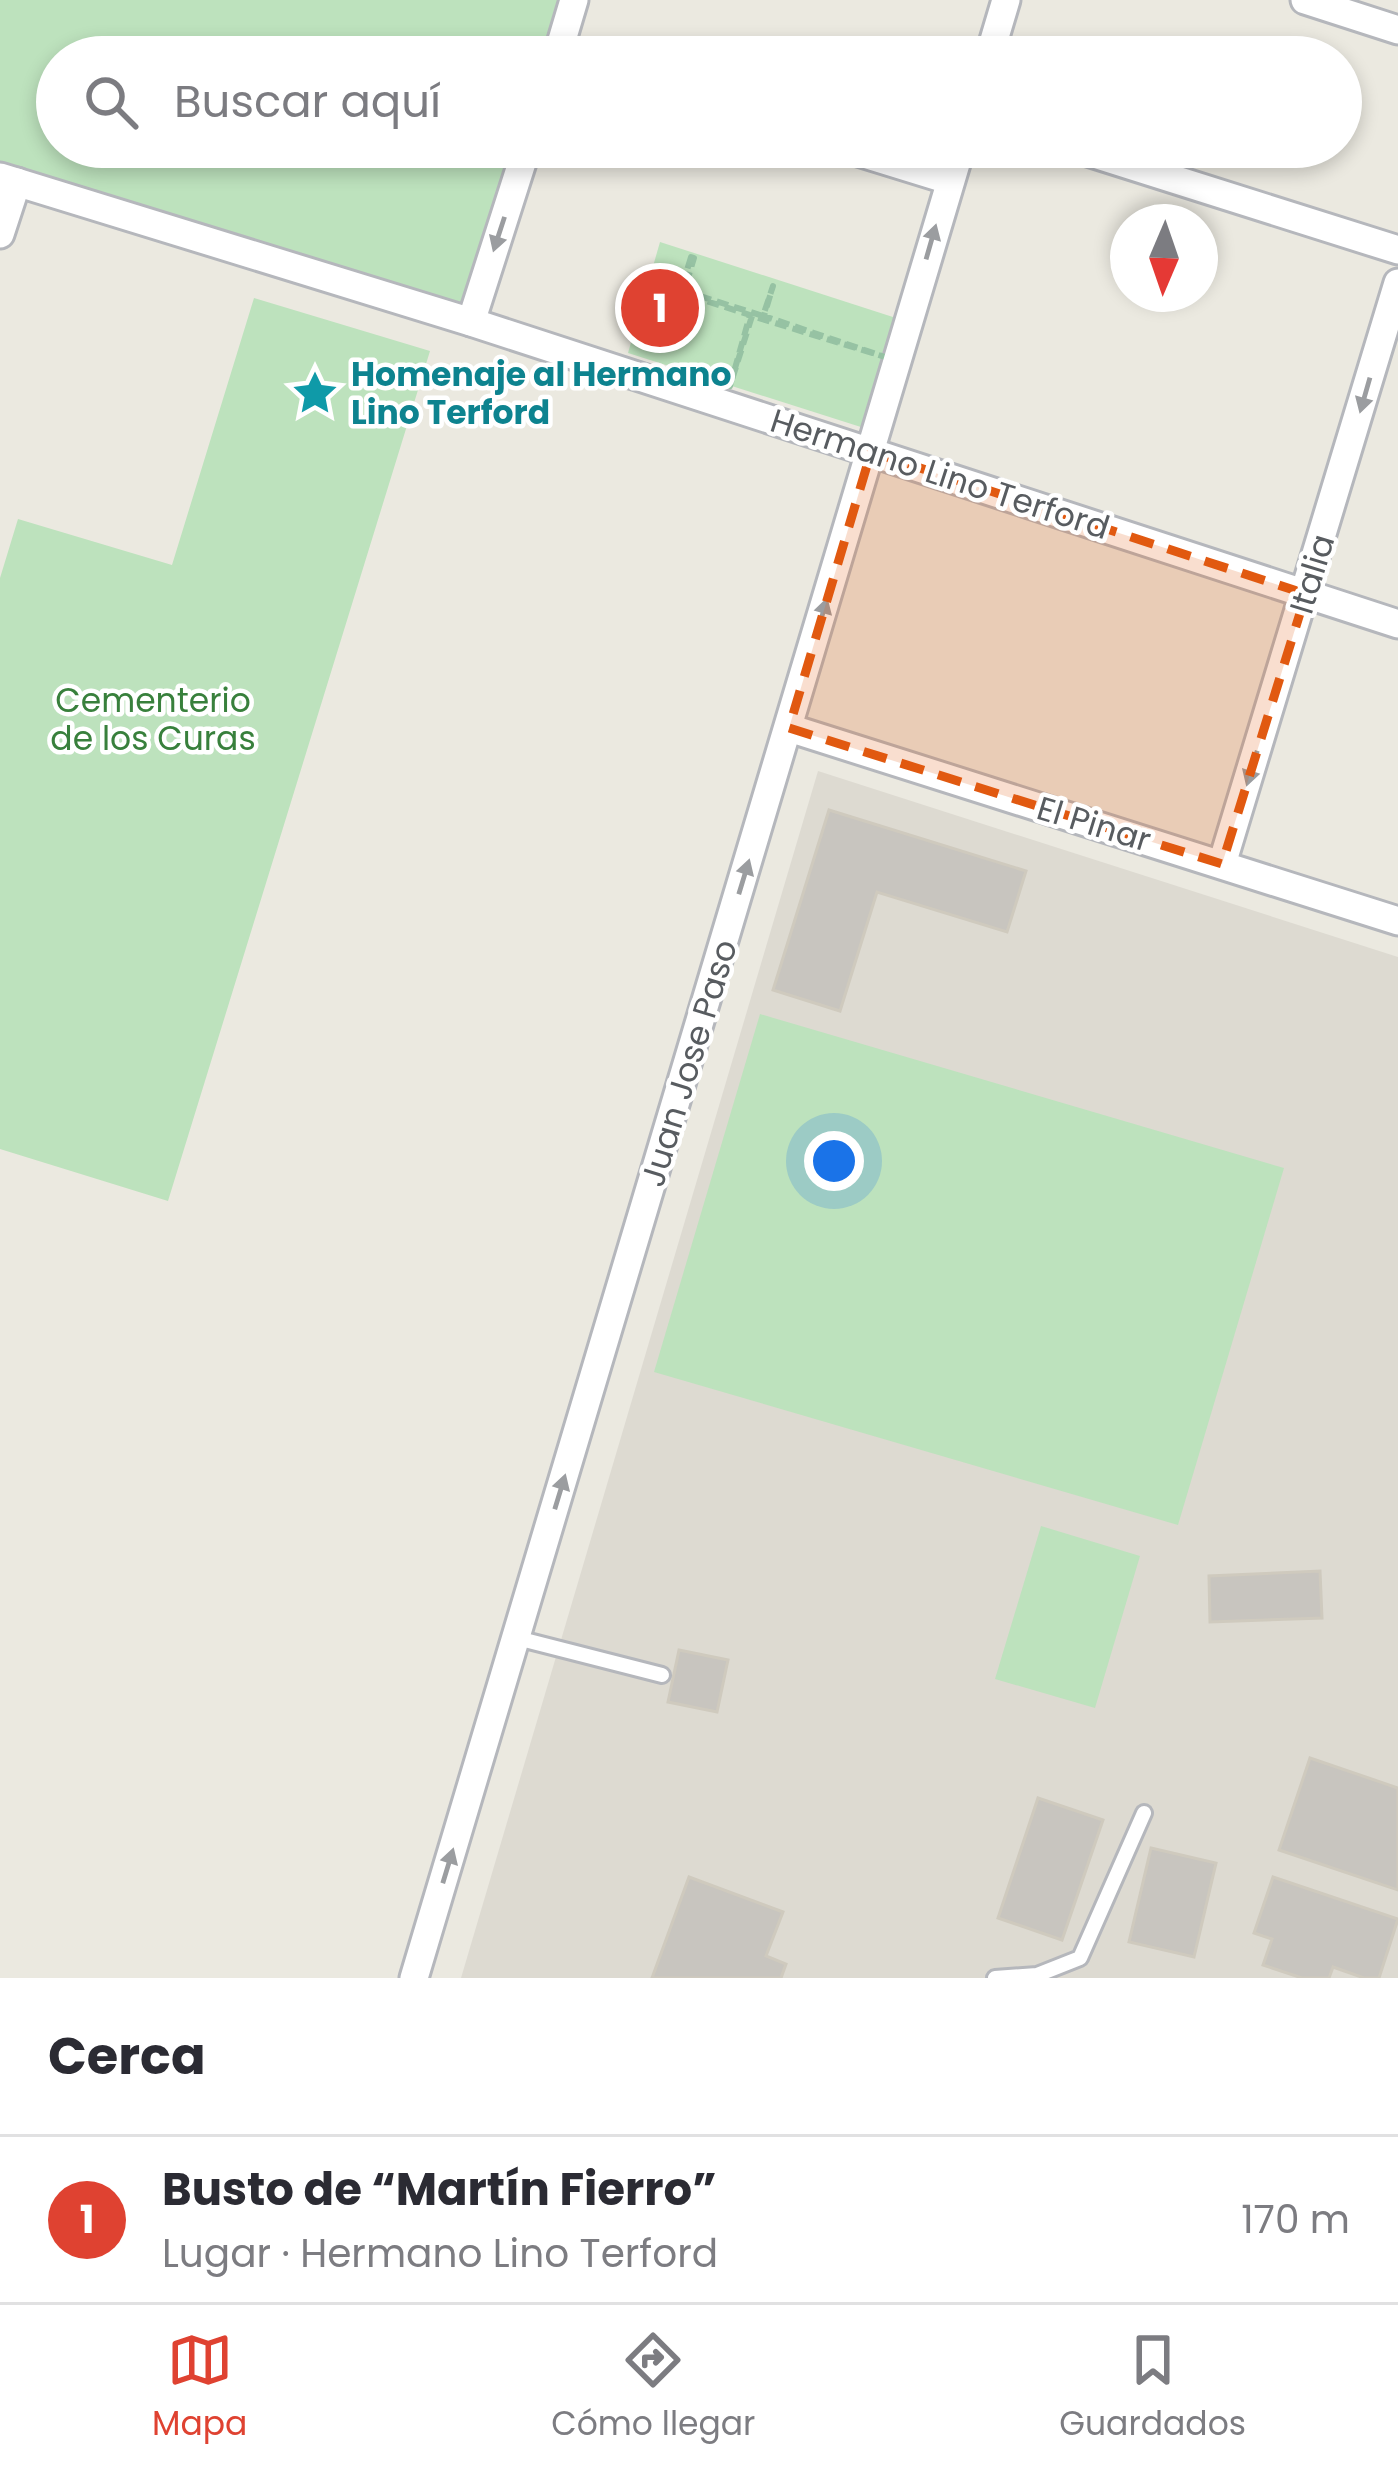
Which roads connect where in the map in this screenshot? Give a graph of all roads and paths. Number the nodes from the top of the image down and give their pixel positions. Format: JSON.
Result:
{"nodes":[{"id":1,"x":574,"y":0,"type":"edge"},
{"id":2,"x":1006,"y":0,"type":"edge"},
{"id":3,"x":1305,"y":0,"type":"edge"},
{"id":4,"x":1398,"y":30,"type":"edge"},
{"id":5,"x":563,"y":36,"type":"edge"},
{"id":6,"x":995,"y":36,"type":"edge"},
{"id":7,"x":520,"y":168,"type":"edge"},
{"id":8,"x":910,"y":168,"type":"edge"},
{"id":9,"x":953,"y":168,"type":"edge"},
{"id":10,"x":1138,"y":168,"type":"edge"},
{"id":11,"x":9,"y":180,"type":"edge"},
{"id":12,"x":949,"y":180,"type":"junction"},
{"id":13,"x":0,"y":234,"type":"edge"},
{"id":14,"x":1398,"y":250,"type":"edge"},
{"id":15,"x":1398,"y":283,"type":"edge"},
{"id":16,"x":470,"y":322,"type":"junction"},
{"id":17,"x":885,"y":357,"type":"joint"},
{"id":18,"x":871,"y":452,"type":"junction"},
{"id":19,"x":1306,"y":594,"type":"junction"},
{"id":20,"x":1398,"y":624,"type":"edge"},
{"id":21,"x":789,"y":728,"type":"junction"},
{"id":22,"x":1222,"y":864,"type":"junction"},
{"id":23,"x":1398,"y":921,"type":"edge"},
{"id":24,"x":517,"y":1638,"type":"junction"},
{"id":25,"x":662,"y":1675,"type":"dead end"},
{"id":26,"x":1144,"y":1813,"type":"dead end"},
{"id":27,"x":414,"y":1978,"type":"edge"},
{"id":28,"x":995,"y":1978,"type":"edge"}],
"edges":[{"from":1,"to":5,"type":"street"},
{"from":2,"to":6,"type":"street"},
{"from":3,"to":4,"type":"street"},
{"from":7,"to":16,"type":"street","one_way":true},
{"from":8,"to":12,"type":"street"},
{"from":9,"to":12,"type":"street","name":"Juan Jose Paso"},
{"from":10,"to":14,"type":"street"},
{"from":11,"to":13,"type":"street"},
{"from":11,"to":16,"type":"street","name":"Hermano Lino Terford"},
{"from":18,"to":12,"type":"street","name":"Juan Jose Paso","one_way":true},
{"from":15,"to":19,"type":"street","name":"Italia","one_way":true},
{"from":16,"to":18,"type":"street","name":"Hermano Lino Terford"},
{"from":17,"to":17,"type":"path"},
{"from":18,"to":19,"type":"street","name":"Hermano Lino Terford"},
{"from":21,"to":18,"type":"street","name":"Juan Jose Paso","one_way":true},
{"from":19,"to":20,"type":"street","name":"Hermano Lino Terford"},
{"from":19,"to":22,"type":"street","name":"Italia","one_way":true},
{"from":21,"to":22,"type":"street","name":"El Pinar"},
{"from":24,"to":21,"type":"street","name":"Juan Jose Paso","one_way":true},
{"from":22,"to":23,"type":"street","name":"El Pinar"},
{"from":24,"to":25,"type":"lane"},
{"from":27,"to":24,"type":"street","name":"Juan Jose Paso","one_way":true},
{"from":26,"to":28,"type":"lane"}]}
